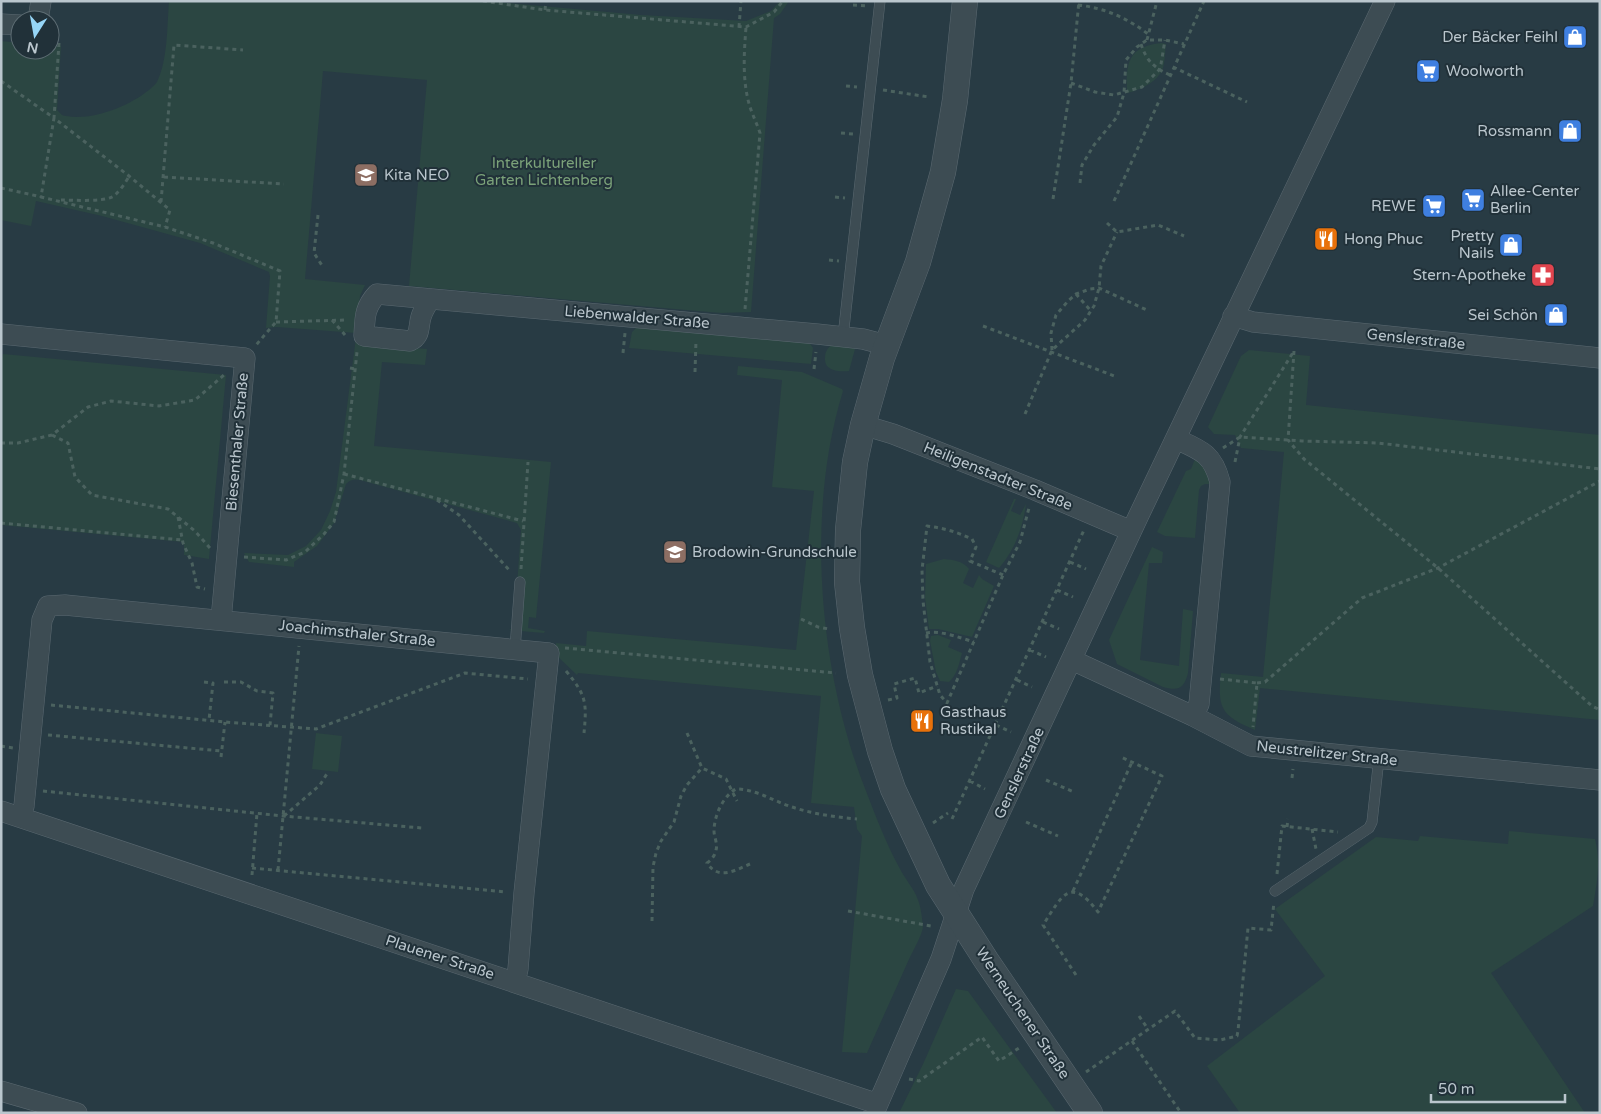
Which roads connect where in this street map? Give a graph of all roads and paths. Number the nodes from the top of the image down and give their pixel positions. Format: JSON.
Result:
{"nodes":[{"id":1,"x":483,"y":1,"type":"edge"},
{"id":2,"x":546,"y":1,"type":"edge"},
{"id":3,"x":741,"y":1,"type":"edge"},
{"id":4,"x":783,"y":1,"type":"edge"},
{"id":5,"x":880,"y":1,"type":"edge"},
{"id":6,"x":965,"y":1,"type":"edge"},
{"id":7,"x":1157,"y":1,"type":"edge"},
{"id":8,"x":1204,"y":1,"type":"edge"},
{"id":9,"x":1385,"y":1,"type":"edge"},
{"id":10,"x":1079,"y":3,"type":"edge"},
{"id":11,"x":544,"y":10,"type":"junction"},
{"id":12,"x":739,"y":27,"type":"junction"},
{"id":13,"x":746,"y":27,"type":"junction"},
{"id":14,"x":1148,"y":34,"type":"junction"},
{"id":15,"x":1146,"y":40,"type":"junction"},
{"id":16,"x":1165,"y":40,"type":"junction"},
{"id":17,"x":1141,"y":44,"type":"junction"},
{"id":18,"x":1184,"y":44,"type":"junction"},
{"id":19,"x":243,"y":50,"type":"dead end"},
{"id":20,"x":58,"y":60,"type":"edge"},
{"id":21,"x":1174,"y":67,"type":"junction"},
{"id":22,"x":1159,"y":70,"type":"junction"},
{"id":23,"x":1170,"y":75,"type":"junction"},
{"id":24,"x":1,"y":81,"type":"edge"},
{"id":25,"x":1070,"y":83,"type":"junction"},
{"id":26,"x":870,"y":88,"type":"junction"},
{"id":27,"x":1124,"y":93,"type":"junction"},
{"id":28,"x":929,"y":97,"type":"dead end"},
{"id":29,"x":1247,"y":102,"type":"dead end"},
{"id":30,"x":54,"y":118,"type":"junction"},
{"id":31,"x":129,"y":176,"type":"junction"},
{"id":32,"x":164,"y":177,"type":"junction"},
{"id":33,"x":1080,"y":183,"type":"dead end"},
{"id":34,"x":284,"y":184,"type":"dead end"},
{"id":35,"x":1,"y":188,"type":"edge"},
{"id":36,"x":41,"y":197,"type":"junction"},
{"id":37,"x":1052,"y":199,"type":"dead end"},
{"id":38,"x":1114,"y":201,"type":"dead end"},
{"id":39,"x":161,"y":202,"type":"junction"},
{"id":40,"x":318,"y":215,"type":"dead end"},
{"id":41,"x":1107,"y":223,"type":"dead end"},
{"id":42,"x":165,"y":227,"type":"junction"},
{"id":43,"x":1117,"y":232,"type":"junction"},
{"id":44,"x":1184,"y":236,"type":"dead end"},
{"id":45,"x":323,"y":267,"type":"dead end"},
{"id":46,"x":1099,"y":288,"type":"junction"},
{"id":47,"x":1076,"y":294,"type":"junction"},
{"id":48,"x":430,"y":299,"type":"junction"},
{"id":49,"x":1148,"y":310,"type":"dead end"},
{"id":50,"x":1091,"y":311,"type":"junction"},
{"id":51,"x":1233,"y":316,"type":"junction"},
{"id":52,"x":365,"y":319,"type":"junction"},
{"id":53,"x":332,"y":320,"type":"dead end"},
{"id":54,"x":276,"y":322,"type":"junction"},
{"id":55,"x":696,"y":322,"type":"junction"},
{"id":56,"x":983,"y":326,"type":"dead end"},
{"id":57,"x":744,"y":327,"type":"junction"},
{"id":58,"x":1,"y":334,"type":"edge"},
{"id":59,"x":843,"y":337,"type":"junction"},
{"id":60,"x":886,"y":345,"type":"junction"},
{"id":61,"x":251,"y":351,"type":"dead end"},
{"id":62,"x":1052,"y":351,"type":"junction"},
{"id":63,"x":1600,"y":358,"type":"edge"},
{"id":64,"x":350,"y":368,"type":"dead end"},
{"id":65,"x":355,"y":369,"type":"junction"},
{"id":66,"x":695,"y":372,"type":"dead end"},
{"id":67,"x":227,"y":373,"type":"dead end"},
{"id":68,"x":1117,"y":377,"type":"dead end"},
{"id":69,"x":1025,"y":414,"type":"dead end"},
{"id":70,"x":863,"y":425,"type":"junction"},
{"id":71,"x":52,"y":435,"type":"junction"},
{"id":72,"x":1240,"y":437,"type":"junction"},
{"id":73,"x":1176,"y":439,"type":"junction"},
{"id":74,"x":1288,"y":440,"type":"junction"},
{"id":75,"x":1,"y":443,"type":"edge"},
{"id":76,"x":528,"y":462,"type":"dead end"},
{"id":77,"x":1235,"y":462,"type":"dead end"},
{"id":78,"x":1600,"y":469,"type":"edge"},
{"id":79,"x":344,"y":474,"type":"junction"},
{"id":80,"x":1600,"y":481,"type":"edge"},
{"id":81,"x":1035,"y":490,"type":"junction"},
{"id":82,"x":434,"y":498,"type":"junction"},
{"id":83,"x":1092,"y":514,"type":"junction"},
{"id":84,"x":178,"y":517,"type":"junction"},
{"id":85,"x":523,"y":521,"type":"junction"},
{"id":86,"x":1,"y":523,"type":"edge"},
{"id":87,"x":1132,"y":531,"type":"junction"},
{"id":88,"x":182,"y":540,"type":"junction"},
{"id":89,"x":227,"y":556,"type":"junction"},
{"id":90,"x":1070,"y":562,"type":"junction"},
{"id":91,"x":1438,"y":568,"type":"junction"},
{"id":92,"x":1086,"y":569,"type":"dead end"},
{"id":93,"x":1003,"y":574,"type":"junction"},
{"id":94,"x":520,"y":582,"type":"junction"},
{"id":95,"x":197,"y":587,"type":"dead end"},
{"id":96,"x":1057,"y":590,"type":"junction"},
{"id":97,"x":1073,"y":597,"type":"dead end"},
{"id":98,"x":801,"y":618,"type":"dead end"},
{"id":99,"x":222,"y":620,"type":"junction"},
{"id":100,"x":1043,"y":622,"type":"junction"},
{"id":101,"x":301,"y":628,"type":"junction"},
{"id":102,"x":829,"y":629,"type":"dead end"},
{"id":103,"x":1059,"y":629,"type":"dead end"},
{"id":104,"x":926,"y":633,"type":"junction"},
{"id":105,"x":974,"y":642,"type":"junction"},
{"id":106,"x":515,"y":649,"type":"junction"},
{"id":107,"x":1030,"y":650,"type":"junction"},
{"id":108,"x":549,"y":653,"type":"junction"},
{"id":109,"x":1046,"y":657,"type":"dead end"},
{"id":110,"x":1072,"y":660,"type":"junction"},
{"id":111,"x":836,"y":673,"type":"dead end"},
{"id":112,"x":1218,"y":678,"type":"dead end"},
{"id":113,"x":1017,"y":680,"type":"junction"},
{"id":114,"x":546,"y":681,"type":"junction"},
{"id":115,"x":204,"y":682,"type":"dead end"},
{"id":116,"x":224,"y":682,"type":"dead end"},
{"id":117,"x":1257,"y":682,"type":"junction"},
{"id":118,"x":937,"y":686,"type":"junction"},
{"id":119,"x":1032,"y":687,"type":"dead end"},
{"id":120,"x":888,"y":700,"type":"dead end"},
{"id":121,"x":34,"y":703,"type":"junction"},
{"id":122,"x":1600,"y":710,"type":"edge"},
{"id":123,"x":1193,"y":716,"type":"junction"},
{"id":124,"x":209,"y":720,"type":"junction"},
{"id":125,"x":224,"y":722,"type":"junction"},
{"id":126,"x":270,"y":725,"type":"junction"},
{"id":127,"x":996,"y":725,"type":"junction"},
{"id":128,"x":291,"y":727,"type":"junction"},
{"id":129,"x":1011,"y":732,"type":"dead end"},
{"id":130,"x":1252,"y":732,"type":"dead end"},
{"id":131,"x":31,"y":733,"type":"junction"},
{"id":132,"x":584,"y":733,"type":"dead end"},
{"id":133,"x":687,"y":733,"type":"dead end"},
{"id":134,"x":221,"y":751,"type":"junction"},
{"id":135,"x":220,"y":757,"type":"dead end"},
{"id":136,"x":1121,"y":757,"type":"dead end"},
{"id":137,"x":1379,"y":758,"type":"junction"},
{"id":138,"x":1132,"y":762,"type":"junction"},
{"id":139,"x":1294,"y":764,"type":"dead end"},
{"id":140,"x":702,"y":768,"type":"junction"},
{"id":141,"x":328,"y":772,"type":"dead end"},
{"id":142,"x":1292,"y":778,"type":"dead end"},
{"id":143,"x":1046,"y":780,"type":"dead end"},
{"id":144,"x":1600,"y":780,"type":"edge"},
{"id":145,"x":970,"y":781,"type":"junction"},
{"id":146,"x":25,"y":789,"type":"junction"},
{"id":147,"x":985,"y":789,"type":"dead end"},
{"id":148,"x":733,"y":791,"type":"junction"},
{"id":149,"x":1074,"y":792,"type":"dead end"},
{"id":150,"x":737,"y":801,"type":"dead end"},
{"id":151,"x":1,"y":811,"type":"edge"},
{"id":152,"x":257,"y":813,"type":"junction"},
{"id":153,"x":948,"y":813,"type":"dead end"},
{"id":154,"x":283,"y":816,"type":"junction"},
{"id":155,"x":21,"y":817,"type":"junction"},
{"id":156,"x":857,"y":819,"type":"dead end"},
{"id":157,"x":952,"y":819,"type":"dead end"},
{"id":158,"x":1288,"y":819,"type":"dead end"},
{"id":159,"x":1026,"y":822,"type":"dead end"},
{"id":160,"x":933,"y":823,"type":"dead end"},
{"id":161,"x":1287,"y":827,"type":"junction"},
{"id":162,"x":422,"y":828,"type":"dead end"},
{"id":163,"x":1361,"y":834,"type":"junction"},
{"id":164,"x":1058,"y":836,"type":"dead end"},
{"id":165,"x":750,"y":864,"type":"dead end"},
{"id":166,"x":252,"y":868,"type":"junction"},
{"id":167,"x":278,"y":870,"type":"junction"},
{"id":168,"x":1074,"y":891,"type":"junction"},
{"id":169,"x":1275,"y":891,"type":"junction"},
{"id":170,"x":524,"y":893,"type":"junction"},
{"id":171,"x":250,"y":894,"type":"junction"},
{"id":172,"x":848,"y":911,"type":"dead end"},
{"id":173,"x":957,"y":913,"type":"junction"},
{"id":174,"x":652,"y":921,"type":"dead end"},
{"id":175,"x":931,"y":926,"type":"dead end"},
{"id":176,"x":1076,"y":975,"type":"dead end"},
{"id":177,"x":515,"y":982,"type":"junction"},
{"id":178,"x":1139,"y":1016,"type":"dead end"},
{"id":179,"x":1148,"y":1030,"type":"junction"},
{"id":180,"x":1132,"y":1041,"type":"junction"},
{"id":181,"x":1019,"y":1048,"type":"dead end"},
{"id":182,"x":1086,"y":1073,"type":"dead end"},
{"id":183,"x":908,"y":1079,"type":"dead end"},
{"id":184,"x":1,"y":1091,"type":"edge"},
{"id":185,"x":876,"y":1108,"type":"edge"},
{"id":186,"x":77,"y":1113,"type":"edge"},
{"id":187,"x":1090,"y":1113,"type":"edge"},
{"id":188,"x":1181,"y":1113,"type":"edge"}],
"edges":[{"from":1,"to":11,"type":"path"},
{"from":2,"to":11,"type":"path"},
{"from":3,"to":12,"type":"path"},
{"from":4,"to":13,"type":"path"},
{"from":5,"to":26,"type":"lane"},
{"from":6,"to":60,"type":"street"},
{"from":7,"to":14,"type":"path"},
{"from":8,"to":18,"type":"path"},
{"from":9,"to":51,"type":"street","name":"Genslerstraße"},
{"from":10,"to":14,"type":"path"},
{"from":10,"to":25,"type":"path"},
{"from":11,"to":12,"type":"path"},
{"from":12,"to":13,"type":"path"},
{"from":13,"to":57,"type":"path"},
{"from":14,"to":15,"type":"path"},
{"from":15,"to":16,"type":"path"},
{"from":15,"to":17,"type":"path"},
{"from":16,"to":18,"type":"path"},
{"from":16,"to":22,"type":"path"},
{"from":17,"to":22,"type":"path"},
{"from":17,"to":27,"type":"path"},
{"from":18,"to":21,"type":"path"},
{"from":19,"to":32,"type":"path"},
{"from":20,"to":30,"type":"path"},
{"from":21,"to":23,"type":"path"},
{"from":21,"to":29,"type":"path"},
{"from":22,"to":23,"type":"path"},
{"from":22,"to":27,"type":"path"},
{"from":23,"to":38,"type":"path"},
{"from":24,"to":30,"type":"path"},
{"from":25,"to":27,"type":"path"},
{"from":25,"to":37,"type":"path"},
{"from":26,"to":28,"type":"path"},
{"from":26,"to":59,"type":"lane"},
{"from":27,"to":33,"type":"path"},
{"from":30,"to":31,"type":"path"},
{"from":30,"to":36,"type":"path"},
{"from":31,"to":36,"type":"path"},
{"from":31,"to":39,"type":"path"},
{"from":32,"to":34,"type":"path"},
{"from":32,"to":39,"type":"path"},
{"from":35,"to":36,"type":"path"},
{"from":36,"to":42,"type":"path"},
{"from":39,"to":42,"type":"path"},
{"from":40,"to":45,"type":"path"},
{"from":41,"to":43,"type":"path"},
{"from":42,"to":54,"type":"path"},
{"from":43,"to":44,"type":"path"},
{"from":43,"to":46,"type":"path"},
{"from":46,"to":47,"type":"path"},
{"from":46,"to":49,"type":"path"},
{"from":46,"to":50,"type":"path"},
{"from":47,"to":50,"type":"path"},
{"from":47,"to":62,"type":"path"},
{"from":48,"to":52,"type":"street","name":"Liebenwalder Straße"},
{"from":48,"to":52,"type":"street"},
{"from":48,"to":55,"type":"street","name":"Liebenwalder Straße"},
{"from":50,"to":62,"type":"path"},
{"from":51,"to":63,"type":"street","name":"Genslerstraße"},
{"from":51,"to":73,"type":"street","name":"Genslerstraße"},
{"from":52,"to":65,"type":"path"},
{"from":53,"to":54,"type":"path"},
{"from":54,"to":61,"type":"path"},
{"from":55,"to":57,"type":"street","name":"Liebenwalder Straße"},
{"from":55,"to":66,"type":"path"},
{"from":56,"to":62,"type":"path"},
{"from":57,"to":59,"type":"street","name":"Liebenwalder Straße"},
{"from":58,"to":89,"type":"street","name":"Biesenthaler Straße"},
{"from":59,"to":60,"type":"street","name":"Liebenwalder Straße"},
{"from":60,"to":70,"type":"street"},
{"from":62,"to":68,"type":"path"},
{"from":62,"to":69,"type":"path"},
{"from":64,"to":65,"type":"path"},
{"from":65,"to":79,"type":"path"},
{"from":67,"to":71,"type":"path"},
{"from":70,"to":81,"type":"street","name":"Heiligenstadter Straße"},
{"from":70,"to":173,"type":"street"},
{"from":71,"to":75,"type":"path"},
{"from":71,"to":84,"type":"path"},
{"from":72,"to":74,"type":"path"},
{"from":72,"to":74,"type":"path"},
{"from":72,"to":77,"type":"path"},
{"from":73,"to":87,"type":"street","name":"Genslerstraße"},
{"from":73,"to":123,"type":"street"},
{"from":74,"to":78,"type":"path"},
{"from":74,"to":91,"type":"path"},
{"from":76,"to":85,"type":"path"},
{"from":79,"to":82,"type":"path"},
{"from":79,"to":89,"type":"path"},
{"from":80,"to":91,"type":"path"},
{"from":81,"to":83,"type":"street","name":"Heiligenstadter Straße"},
{"from":81,"to":93,"type":"path"},
{"from":82,"to":85,"type":"path"},
{"from":82,"to":94,"type":"path"},
{"from":83,"to":87,"type":"street","name":"Heiligenstadter Straße"},
{"from":83,"to":90,"type":"path"},
{"from":84,"to":88,"type":"path"},
{"from":84,"to":89,"type":"path"},
{"from":85,"to":94,"type":"path"},
{"from":86,"to":88,"type":"path"},
{"from":87,"to":110,"type":"street","name":"Genslerstraße"},
{"from":88,"to":95,"type":"path"},
{"from":89,"to":99,"type":"street","name":"Biesenthaler Straße"},
{"from":90,"to":92,"type":"path"},
{"from":90,"to":96,"type":"path"},
{"from":91,"to":117,"type":"path"},
{"from":91,"to":122,"type":"path"},
{"from":93,"to":104,"type":"path"},
{"from":93,"to":105,"type":"path"},
{"from":94,"to":106,"type":"lane"},
{"from":96,"to":97,"type":"path"},
{"from":96,"to":100,"type":"path"},
{"from":98,"to":102,"type":"path"},
{"from":99,"to":101,"type":"street","name":"Joachimsthaler Straße"},
{"from":99,"to":121,"type":"street","name":"Joachimsthaler Straße"},
{"from":100,"to":103,"type":"path"},
{"from":100,"to":107,"type":"path"},
{"from":101,"to":106,"type":"street","name":"Joachimsthaler Straße"},
{"from":101,"to":128,"type":"path"},
{"from":104,"to":105,"type":"path"},
{"from":104,"to":118,"type":"path"},
{"from":105,"to":118,"type":"path"},
{"from":106,"to":108,"type":"street","name":"Joachimsthaler Straße"},
{"from":107,"to":109,"type":"path"},
{"from":107,"to":113,"type":"path"},
{"from":108,"to":111,"type":"path"},
{"from":108,"to":114,"type":"street"},
{"from":108,"to":132,"type":"path"},
{"from":110,"to":123,"type":"street","name":"Neustrelitzer Straße"},
{"from":110,"to":173,"type":"street","name":"Genslerstraße"},
{"from":112,"to":117,"type":"path"},
{"from":113,"to":119,"type":"path"},
{"from":113,"to":127,"type":"path"},
{"from":114,"to":128,"type":"path"},
{"from":114,"to":170,"type":"street"},
{"from":115,"to":124,"type":"path"},
{"from":116,"to":126,"type":"path"},
{"from":117,"to":130,"type":"path"},
{"from":118,"to":120,"type":"path"},
{"from":121,"to":124,"type":"path"},
{"from":121,"to":131,"type":"street","name":"Joachimsthaler Straße"},
{"from":123,"to":137,"type":"street","name":"Neustrelitzer Straße"},
{"from":124,"to":125,"type":"path"},
{"from":125,"to":126,"type":"path"},
{"from":125,"to":134,"type":"path"},
{"from":126,"to":128,"type":"path"},
{"from":127,"to":129,"type":"path"},
{"from":127,"to":145,"type":"path"},
{"from":128,"to":154,"type":"path"},
{"from":131,"to":134,"type":"path"},
{"from":131,"to":146,"type":"street","name":"Joachimsthaler Straße"},
{"from":133,"to":140,"type":"path"},
{"from":134,"to":135,"type":"path"},
{"from":136,"to":138,"type":"path"},
{"from":137,"to":144,"type":"street","name":"Neustrelitzer Straße"},
{"from":137,"to":163,"type":"lane"},
{"from":138,"to":168,"type":"path"},
{"from":138,"to":168,"type":"path"},
{"from":139,"to":142,"type":"path"},
{"from":140,"to":148,"type":"path"},
{"from":140,"to":174,"type":"path"},
{"from":141,"to":154,"type":"path"},
{"from":143,"to":149,"type":"path"},
{"from":145,"to":147,"type":"path"},
{"from":145,"to":157,"type":"path"},
{"from":146,"to":152,"type":"path"},
{"from":146,"to":155,"type":"street","name":"Joachimsthaler Straße"},
{"from":148,"to":150,"type":"path"},
{"from":148,"to":156,"type":"path"},
{"from":148,"to":165,"type":"path"},
{"from":151,"to":155,"type":"street","name":"Plauener Straße"},
{"from":152,"to":154,"type":"path"},
{"from":152,"to":166,"type":"path"},
{"from":153,"to":160,"type":"path"},
{"from":154,"to":162,"type":"path"},
{"from":154,"to":167,"type":"path"},
{"from":155,"to":171,"type":"street","name":"Plauener Straße"},
{"from":158,"to":161,"type":"path"},
{"from":159,"to":164,"type":"path"},
{"from":161,"to":163,"type":"path"},
{"from":161,"to":169,"type":"path"},
{"from":163,"to":169,"type":"lane"},
{"from":166,"to":167,"type":"path"},
{"from":166,"to":171,"type":"path"},
{"from":167,"to":170,"type":"path"},
{"from":168,"to":176,"type":"path"},
{"from":169,"to":179,"type":"path"},
{"from":170,"to":177,"type":"street"},
{"from":171,"to":177,"type":"street","name":"Plauener Straße"},
{"from":172,"to":175,"type":"path"},
{"from":173,"to":185,"type":"street","name":"Genslerstraße"},
{"from":173,"to":187,"type":"street","name":"Werneuchener Straße"},
{"from":177,"to":185,"type":"street","name":"Plauener Straße"},
{"from":178,"to":179,"type":"path"},
{"from":179,"to":180,"type":"path"},
{"from":180,"to":182,"type":"path"},
{"from":180,"to":188,"type":"path"},
{"from":181,"to":183,"type":"path"},
{"from":184,"to":186,"type":"street"}]}
